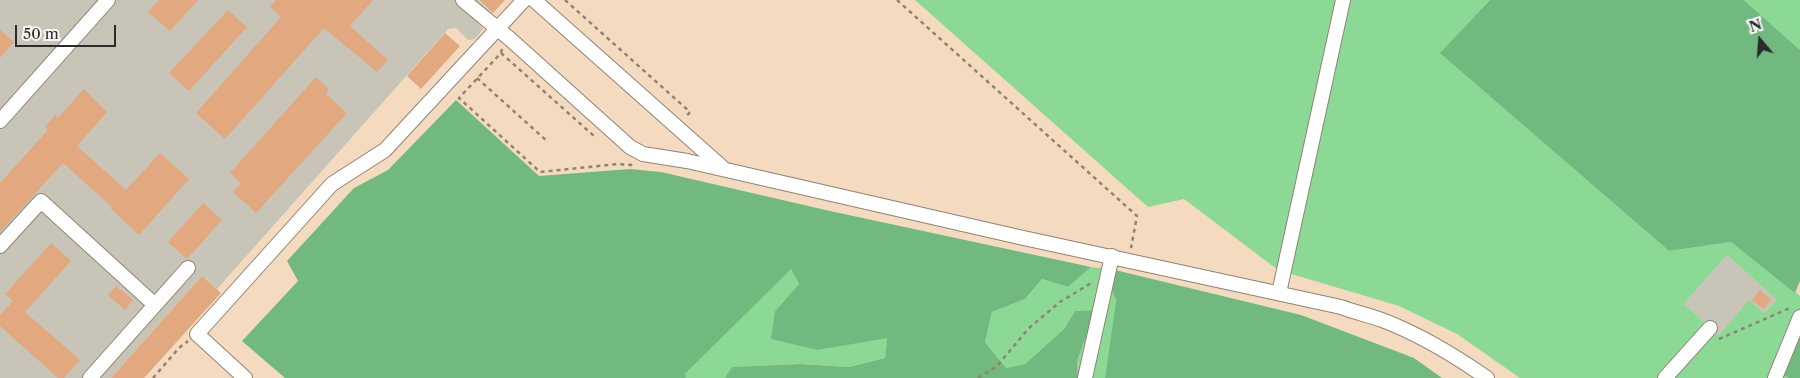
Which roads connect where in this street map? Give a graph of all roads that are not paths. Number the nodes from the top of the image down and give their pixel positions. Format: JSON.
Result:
{"nodes":[{"id":1,"x":108,"y":0,"type":"edge"},
{"id":2,"x":463,"y":0,"type":"edge"},
{"id":3,"x":524,"y":0,"type":"edge"},
{"id":4,"x":534,"y":0,"type":"edge"},
{"id":5,"x":1343,"y":0,"type":"edge"},
{"id":6,"x":498,"y":28,"type":"junction"},
{"id":7,"x":0,"y":121,"type":"edge"},
{"id":8,"x":726,"y":170,"type":"junction"},
{"id":9,"x":0,"y":246,"type":"edge"},
{"id":10,"x":1108,"y":255,"type":"junction"},
{"id":11,"x":188,"y":268,"type":"dead end"},
{"id":12,"x":1279,"y":293,"type":"junction"},
{"id":13,"x":155,"y":305,"type":"junction"},
{"id":14,"x":1796,"y":312,"type":"edge"},
{"id":15,"x":1712,"y":334,"type":"road end"},
{"id":16,"x":90,"y":378,"type":"edge"},
{"id":17,"x":245,"y":378,"type":"edge"},
{"id":18,"x":1085,"y":378,"type":"edge"},
{"id":19,"x":1487,"y":378,"type":"edge"},
{"id":20,"x":1665,"y":378,"type":"edge"},
{"id":21,"x":1775,"y":378,"type":"edge"}],
"edges":[{"from":1,"to":7,"type":"street"},
{"from":2,"to":6,"type":"street"},
{"from":3,"to":6,"type":"street"},
{"from":4,"to":8,"type":"street"},
{"from":5,"to":12,"type":"street"},
{"from":6,"to":8,"type":"street"},
{"from":6,"to":17,"type":"street"},
{"from":8,"to":10,"type":"street"},
{"from":9,"to":13,"type":"street"},
{"from":10,"to":12,"type":"street"},
{"from":10,"to":18,"type":"street"},
{"from":11,"to":13,"type":"street"},
{"from":12,"to":19,"type":"street"},
{"from":13,"to":16,"type":"street"},
{"from":14,"to":21,"type":"street"},
{"from":15,"to":20,"type":"street"}]}
